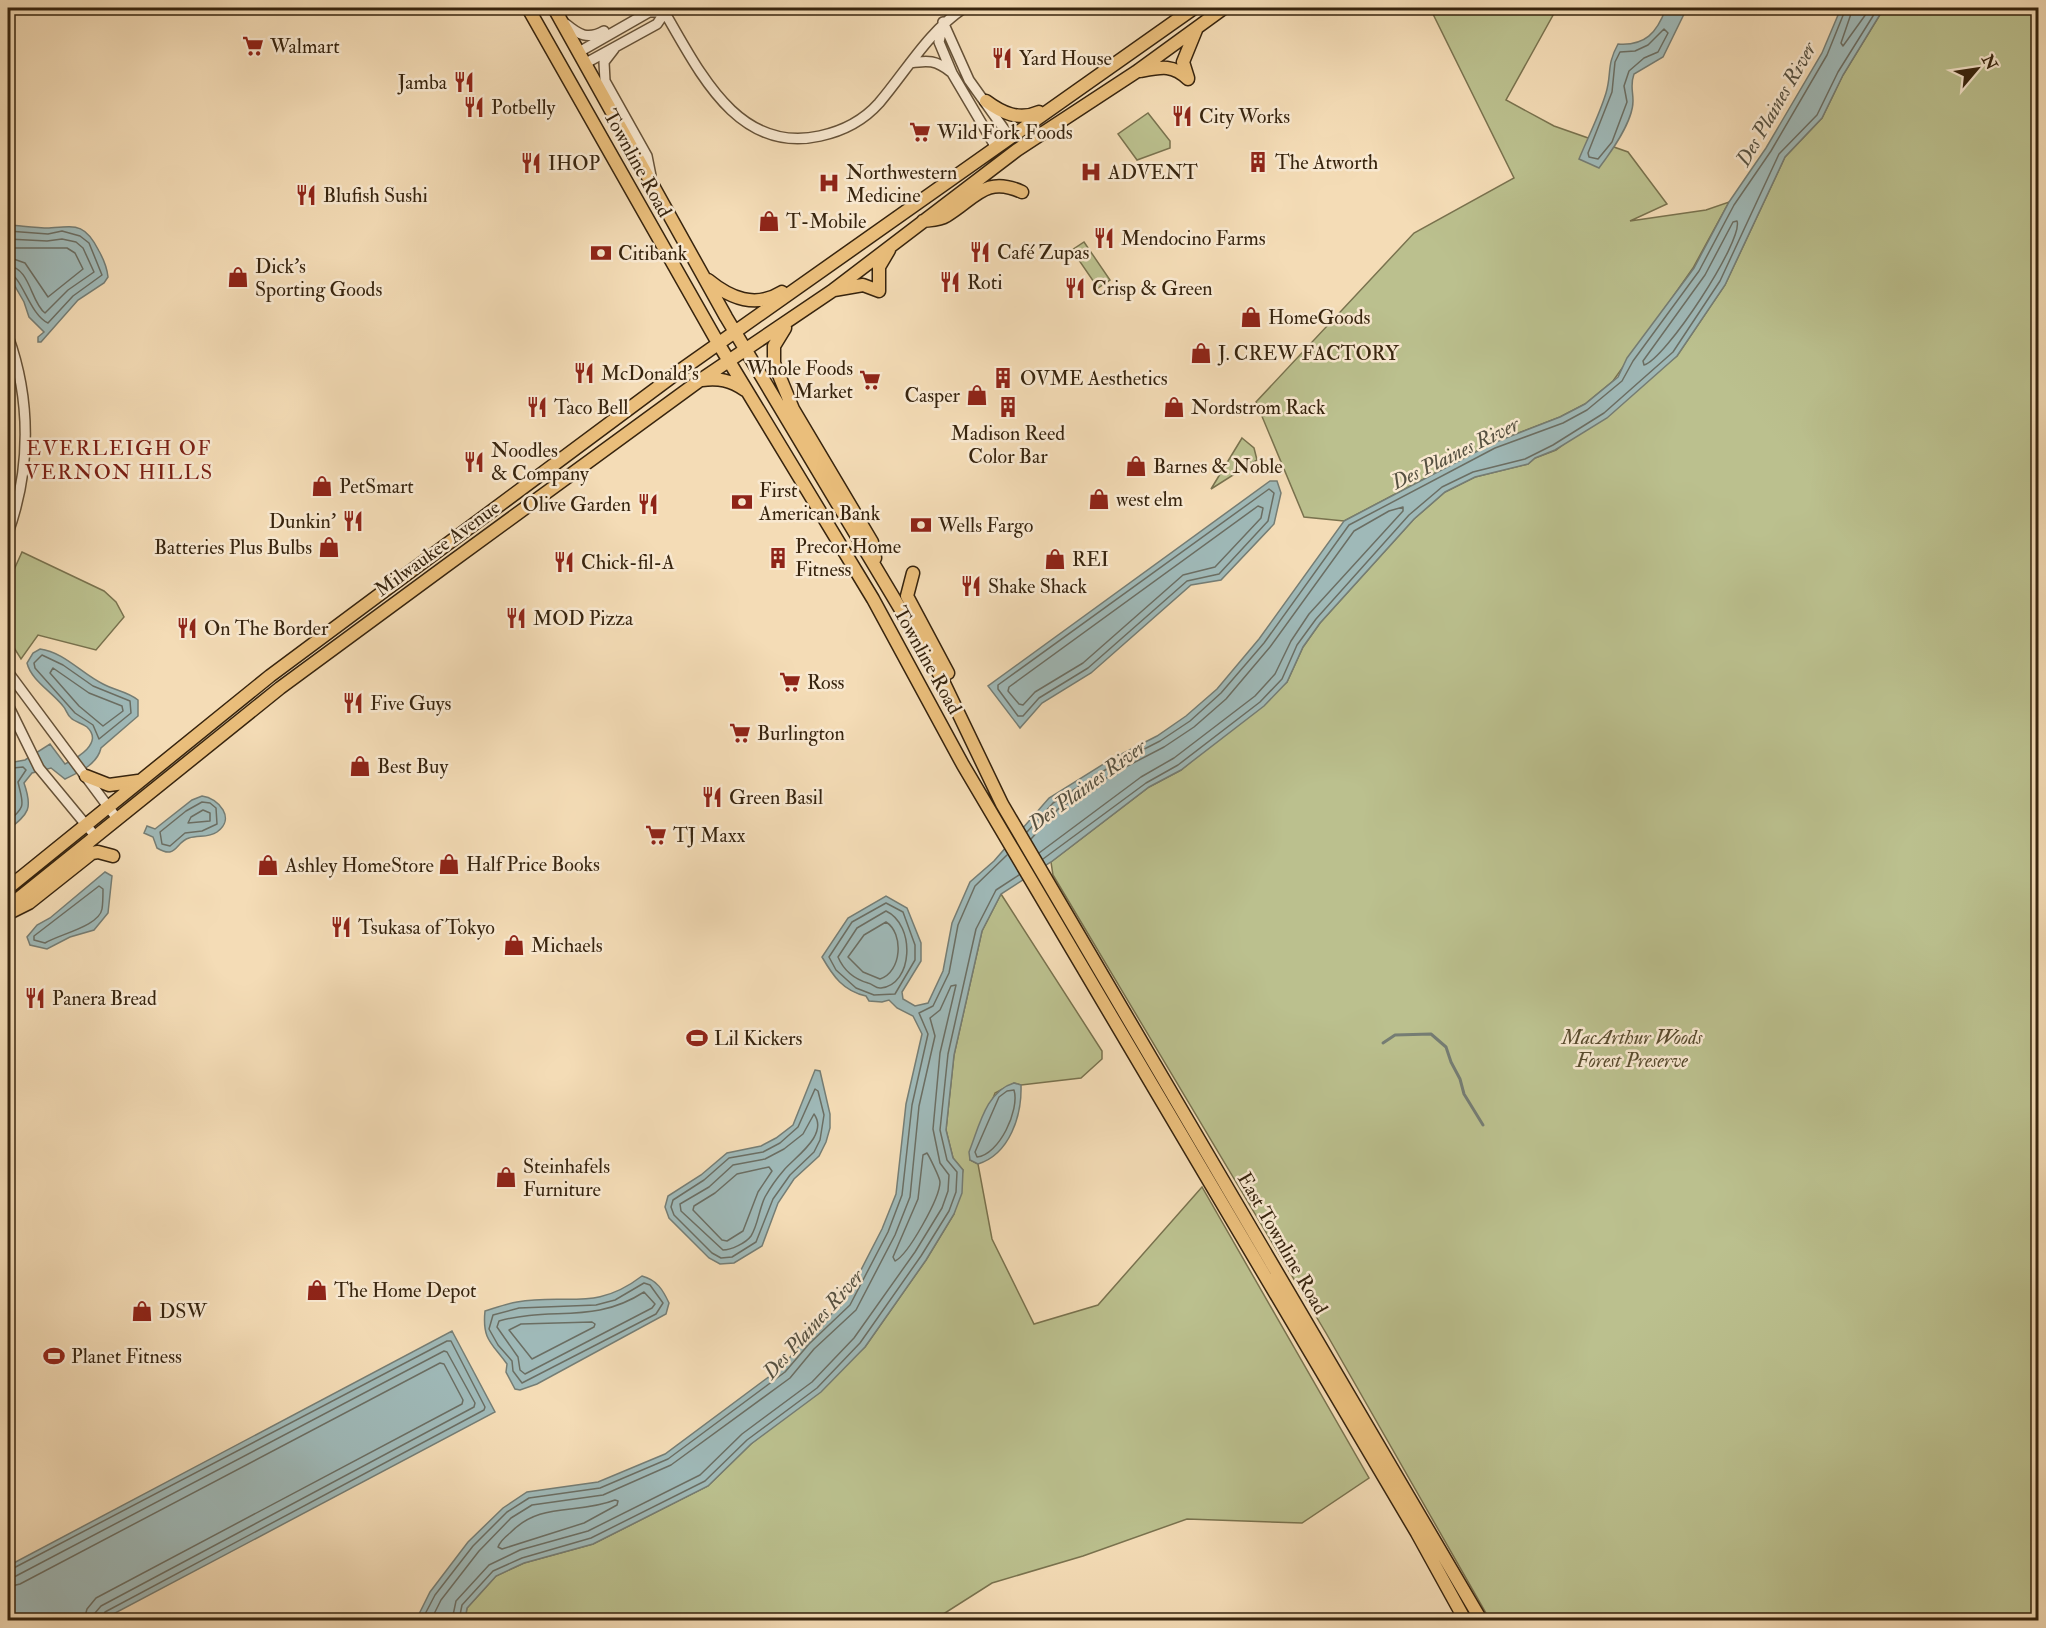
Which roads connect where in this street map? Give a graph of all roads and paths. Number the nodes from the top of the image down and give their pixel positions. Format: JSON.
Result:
{"nodes":[{"id":1,"x":528,"y":8,"type":"edge"},
{"id":2,"x":554,"y":8,"type":"edge"},
{"id":3,"x":964,"y":8,"type":"edge"},
{"id":4,"x":1194,"y":8,"type":"edge"},
{"id":5,"x":1224,"y":8,"type":"edge"},
{"id":6,"x":664,"y":10,"type":"edge"},
{"id":7,"x":639,"y":18,"type":"junction"},
{"id":8,"x":562,"y":21,"type":"junction"},
{"id":9,"x":943,"y":22,"type":"junction"},
{"id":10,"x":1196,"y":29,"type":"junction"},
{"id":11,"x":614,"y":49,"type":"junction"},
{"id":12,"x":582,"y":58,"type":"junction"},
{"id":13,"x":910,"y":63,"type":"junction"},
{"id":14,"x":1136,"y":72,"type":"junction"},
{"id":15,"x":952,"y":73,"type":"junction"},
{"id":16,"x":986,"y":101,"type":"junction"},
{"id":17,"x":1057,"y":104,"type":"junction"},
{"id":18,"x":1009,"y":136,"type":"junction"},
{"id":19,"x":995,"y":146,"type":"junction"},
{"id":20,"x":652,"y":184,"type":"junction"},
{"id":21,"x":1022,"y":192,"type":"dead end"},
{"id":22,"x":922,"y":221,"type":"junction"},
{"id":23,"x":861,"y":241,"type":"junction"},
{"id":24,"x":893,"y":244,"type":"junction"},
{"id":25,"x":703,"y":277,"type":"junction"},
{"id":26,"x":832,"y":291,"type":"junction"},
{"id":27,"x":791,"y":320,"type":"junction"},
{"id":28,"x":736,"y":332,"type":"junction"},
{"id":29,"x":8,"y":336,"type":"edge"},
{"id":30,"x":718,"y":343,"type":"junction"},
{"id":31,"x":746,"y":349,"type":"junction"},
{"id":32,"x":729,"y":360,"type":"junction"},
{"id":33,"x":699,"y":381,"type":"junction"},
{"id":34,"x":748,"y":392,"type":"junction"},
{"id":35,"x":8,"y":533,"type":"edge"},
{"id":36,"x":877,"y":567,"type":"junction"},
{"id":37,"x":913,"y":573,"type":"dead end"},
{"id":38,"x":8,"y":672,"type":"edge"},
{"id":39,"x":8,"y":705,"type":"edge"},
{"id":40,"x":961,"y":713,"type":"junction"},
{"id":41,"x":85,"y":775,"type":"junction"},
{"id":42,"x":142,"y":780,"type":"junction"},
{"id":43,"x":108,"y":807,"type":"junction"},
{"id":44,"x":118,"y":819,"type":"junction"},
{"id":45,"x":86,"y":825,"type":"junction"},
{"id":46,"x":96,"y":837,"type":"junction"},
{"id":47,"x":113,"y":856,"type":"dead end"},
{"id":48,"x":1050,"y":886,"type":"joint"},
{"id":49,"x":8,"y":888,"type":"edge"},
{"id":50,"x":1041,"y":897,"type":"joint"},
{"id":51,"x":8,"y":907,"type":"edge"},
{"id":52,"x":8,"y":914,"type":"edge"},
{"id":53,"x":1465,"y":1620,"type":"edge"},
{"id":54,"x":1481,"y":1620,"type":"edge"}],
"edges":[{"from":1,"to":30,"type":"main road","name":"Townline Road"},
{"from":2,"to":8,"type":"main road","name":"Townline Road"},
{"from":3,"to":9,"type":"street"},
{"from":4,"to":17,"type":"main road"},
{"from":5,"to":10,"type":"main road","name":"Milwaukee Avenue"},
{"from":6,"to":7,"type":"street"},
{"from":6,"to":11,"type":"street"},
{"from":6,"to":13,"type":"street"},
{"from":7,"to":8,"type":"street"},
{"from":7,"to":12,"type":"street"},
{"from":8,"to":12,"type":"main road","name":"Townline Road"},
{"from":9,"to":13,"type":"street"},
{"from":9,"to":15,"type":"street"},
{"from":9,"to":16,"type":"street"},
{"from":10,"to":14,"type":"main road","name":"Milwaukee Avenue"},
{"from":10,"to":14,"type":"main road"},
{"from":11,"to":12,"type":"street"},
{"from":11,"to":20,"type":"street"},
{"from":12,"to":20,"type":"main road","name":"Townline Road"},
{"from":13,"to":15,"type":"street"},
{"from":14,"to":22,"type":"main road","name":"Milwaukee Avenue"},
{"from":15,"to":19,"type":"street"},
{"from":16,"to":17,"type":"main road"},
{"from":16,"to":18,"type":"street"},
{"from":17,"to":18,"type":"main road","name":"Milwaukee Avenue"},
{"from":18,"to":19,"type":"main road","name":"Milwaukee Avenue"},
{"from":19,"to":23,"type":"main road","name":"Milwaukee Avenue"},
{"from":20,"to":25,"type":"main road","name":"Townline Road"},
{"from":21,"to":22,"type":"main road"},
{"from":22,"to":24,"type":"main road","name":"Milwaukee Avenue"},
{"from":23,"to":25,"type":"main road"},
{"from":23,"to":28,"type":"main road","name":"Milwaukee Avenue"},
{"from":24,"to":26,"type":"main road","name":"Milwaukee Avenue"},
{"from":24,"to":26,"type":"main road"},
{"from":25,"to":28,"type":"main road","name":"Townline Road"},
{"from":26,"to":27,"type":"main road","name":"Milwaukee Avenue"},
{"from":27,"to":31,"type":"main road","name":"Milwaukee Avenue"},
{"from":27,"to":36,"type":"main road"},
{"from":28,"to":30,"type":"main road","name":"Milwaukee Avenue"},
{"from":28,"to":31,"type":"main road","name":"Townline Road"},
{"from":29,"to":35,"type":"street"},
{"from":30,"to":32,"type":"main road","name":"Townline Road"},
{"from":30,"to":42,"type":"main road","name":"Milwaukee Avenue"},
{"from":31,"to":32,"type":"main road","name":"Milwaukee Avenue"},
{"from":31,"to":36,"type":"main road","name":"Townline Road"},
{"from":32,"to":33,"type":"main road","name":"Milwaukee Avenue"},
{"from":32,"to":34,"type":"main road","name":"Townline Road"},
{"from":33,"to":34,"type":"main road"},
{"from":33,"to":44,"type":"main road","name":"Milwaukee Avenue"},
{"from":34,"to":50,"type":"main road","name":"Townline Road"},
{"from":36,"to":40,"type":"main road","name":"Townline Road"},
{"from":37,"to":40,"type":"main road"},
{"from":38,"to":41,"type":"street"},
{"from":39,"to":45,"type":"street"},
{"from":40,"to":48,"type":"main road","name":"Townline Road"},
{"from":41,"to":42,"type":"main road"},
{"from":41,"to":43,"type":"street"},
{"from":42,"to":43,"type":"main road","name":"Milwaukee Avenue"},
{"from":43,"to":44,"type":"street"},
{"from":43,"to":45,"type":"main road","name":"Milwaukee Avenue"},
{"from":44,"to":46,"type":"main road","name":"Milwaukee Avenue"},
{"from":45,"to":46,"type":"street"},
{"from":45,"to":49,"type":"main road","name":"Milwaukee Avenue"},
{"from":46,"to":51,"type":"main road","name":"Milwaukee Avenue"},
{"from":47,"to":52,"type":"main road"},
{"from":48,"to":54,"type":"main road","name":"East Townline Road"},
{"from":50,"to":53,"type":"main road","name":"East Townline Road"}]}
